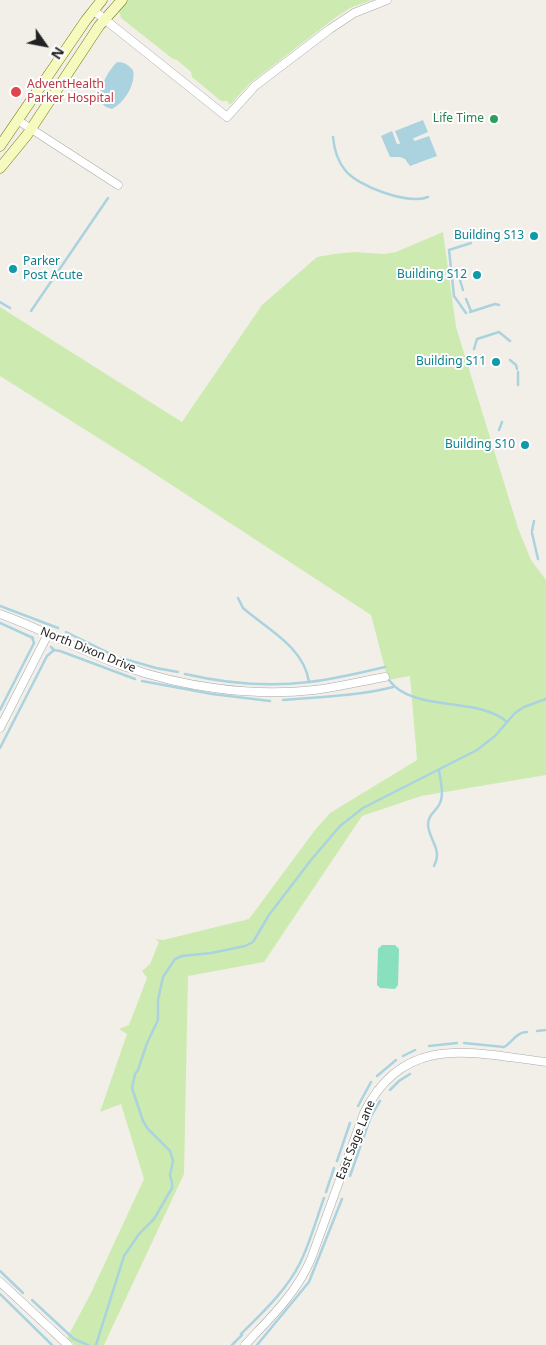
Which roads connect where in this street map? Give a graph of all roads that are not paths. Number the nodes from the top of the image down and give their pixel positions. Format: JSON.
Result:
{"nodes":[{"id":1,"x":102,"y":0,"type":"edge"},
{"id":2,"x":122,"y":0,"type":"edge"},
{"id":3,"x":388,"y":0,"type":"edge"},
{"id":4,"x":93,"y":10,"type":"junction"},
{"id":5,"x":104,"y":19,"type":"junction"},
{"id":6,"x":19,"y":121,"type":"junction"},
{"id":7,"x":31,"y":129,"type":"junction"},
{"id":8,"x":0,"y":146,"type":"edge"},
{"id":9,"x":0,"y":168,"type":"edge"},
{"id":10,"x":118,"y":185,"type":"dead end"},
{"id":11,"x":0,"y":614,"type":"edge"},
{"id":12,"x":48,"y":634,"type":"junction"},
{"id":13,"x":385,"y":676,"type":"dead end"},
{"id":14,"x":0,"y":728,"type":"edge"},
{"id":15,"x":546,"y":1062,"type":"edge"},
{"id":16,"x":0,"y":1282,"type":"edge"},
{"id":17,"x":68,"y":1345,"type":"edge"},
{"id":18,"x":245,"y":1345,"type":"edge"}],
"edges":[{"from":1,"to":4,"type":"main road"},
{"from":2,"to":5,"type":"main road"},
{"from":3,"to":5,"type":"street"},
{"from":4,"to":5,"type":"street"},
{"from":4,"to":6,"type":"main road"},
{"from":5,"to":7,"type":"main road"},
{"from":6,"to":7,"type":"street"},
{"from":6,"to":8,"type":"main road"},
{"from":7,"to":9,"type":"main road"},
{"from":7,"to":10,"type":"street"},
{"from":11,"to":12,"type":"street","name":"North Dixon Drive"},
{"from":12,"to":13,"type":"street","name":"North Dixon Drive"},
{"from":12,"to":14,"type":"street"},
{"from":15,"to":18,"type":"street","name":"East Sage Lane"},
{"from":16,"to":17,"type":"street"}]}
